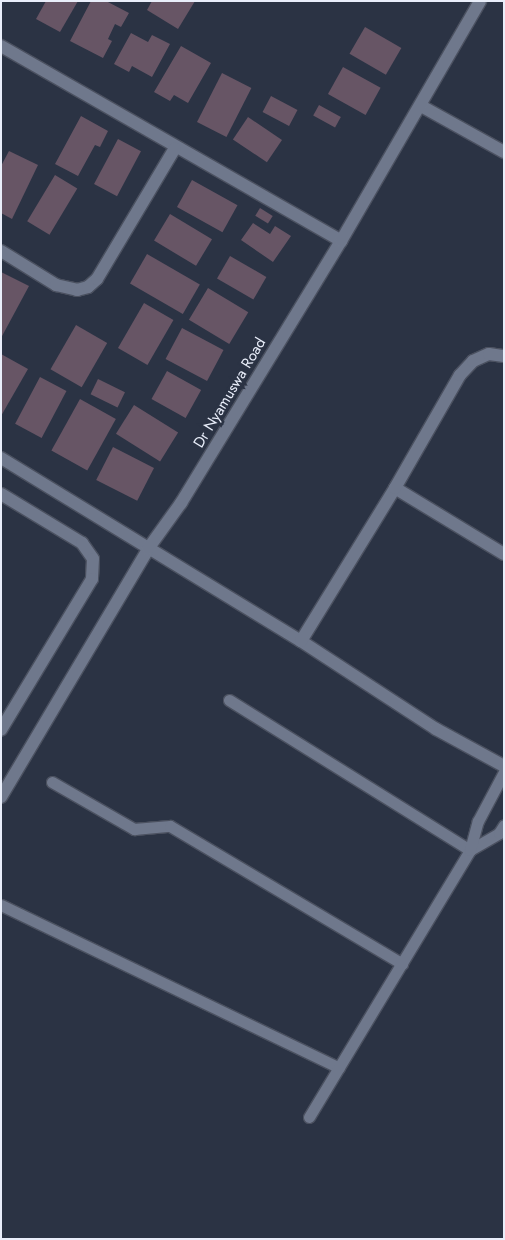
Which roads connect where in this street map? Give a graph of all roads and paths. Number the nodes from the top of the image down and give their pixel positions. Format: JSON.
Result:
{"nodes":[{"id":1,"x":480,"y":1,"type":"edge"},
{"id":2,"x":1,"y":46,"type":"edge"},
{"id":3,"x":421,"y":106,"type":"junction"},
{"id":4,"x":175,"y":148,"type":"junction"},
{"id":5,"x":504,"y":152,"type":"edge"},
{"id":6,"x":341,"y":241,"type":"junction"},
{"id":7,"x":1,"y":251,"type":"edge"},
{"id":8,"x":504,"y":356,"type":"edge"},
{"id":9,"x":1,"y":458,"type":"edge"},
{"id":10,"x":395,"y":488,"type":"junction"},
{"id":11,"x":1,"y":494,"type":"edge"},
{"id":12,"x":148,"y":549,"type":"junction"},
{"id":13,"x":504,"y":554,"type":"edge"},
{"id":14,"x":301,"y":641,"type":"junction"},
{"id":15,"x":228,"y":700,"type":"dead end"},
{"id":16,"x":1,"y":730,"type":"edge"},
{"id":17,"x":504,"y":766,"type":"edge"},
{"id":18,"x":504,"y":772,"type":"edge"},
{"id":19,"x":52,"y":782,"type":"dead end"},
{"id":20,"x":1,"y":797,"type":"edge"},
{"id":21,"x":504,"y":826,"type":"edge"},
{"id":22,"x":470,"y":850,"type":"junction"},
{"id":23,"x":1,"y":905,"type":"edge"},
{"id":24,"x":402,"y":964,"type":"junction"},
{"id":25,"x":339,"y":1068,"type":"junction"},
{"id":26,"x":309,"y":1117,"type":"dead end"}],
"edges":[{"from":1,"to":3,"type":"street","name":"Dr Nyamuswa Road"},
{"from":2,"to":4,"type":"street"},
{"from":3,"to":5,"type":"street"},
{"from":3,"to":6,"type":"street","name":"Dr Nyamuswa Road"},
{"from":4,"to":6,"type":"street"},
{"from":4,"to":7,"type":"street"},
{"from":6,"to":12,"type":"street","name":"Dr Nyamuswa Road"},
{"from":8,"to":10,"type":"street"},
{"from":9,"to":12,"type":"street"},
{"from":10,"to":13,"type":"street"},
{"from":10,"to":14,"type":"street"},
{"from":11,"to":16,"type":"street"},
{"from":12,"to":14,"type":"street"},
{"from":12,"to":20,"type":"street","name":"Dr Nyamuswa Road"},
{"from":14,"to":17,"type":"street"},
{"from":15,"to":22,"type":"lane"},
{"from":18,"to":22,"type":"lane"},
{"from":19,"to":24,"type":"lane"},
{"from":21,"to":22,"type":"lane"},
{"from":22,"to":24,"type":"lane"},
{"from":23,"to":25,"type":"lane"},
{"from":24,"to":25,"type":"lane"},
{"from":25,"to":26,"type":"lane"}]}
